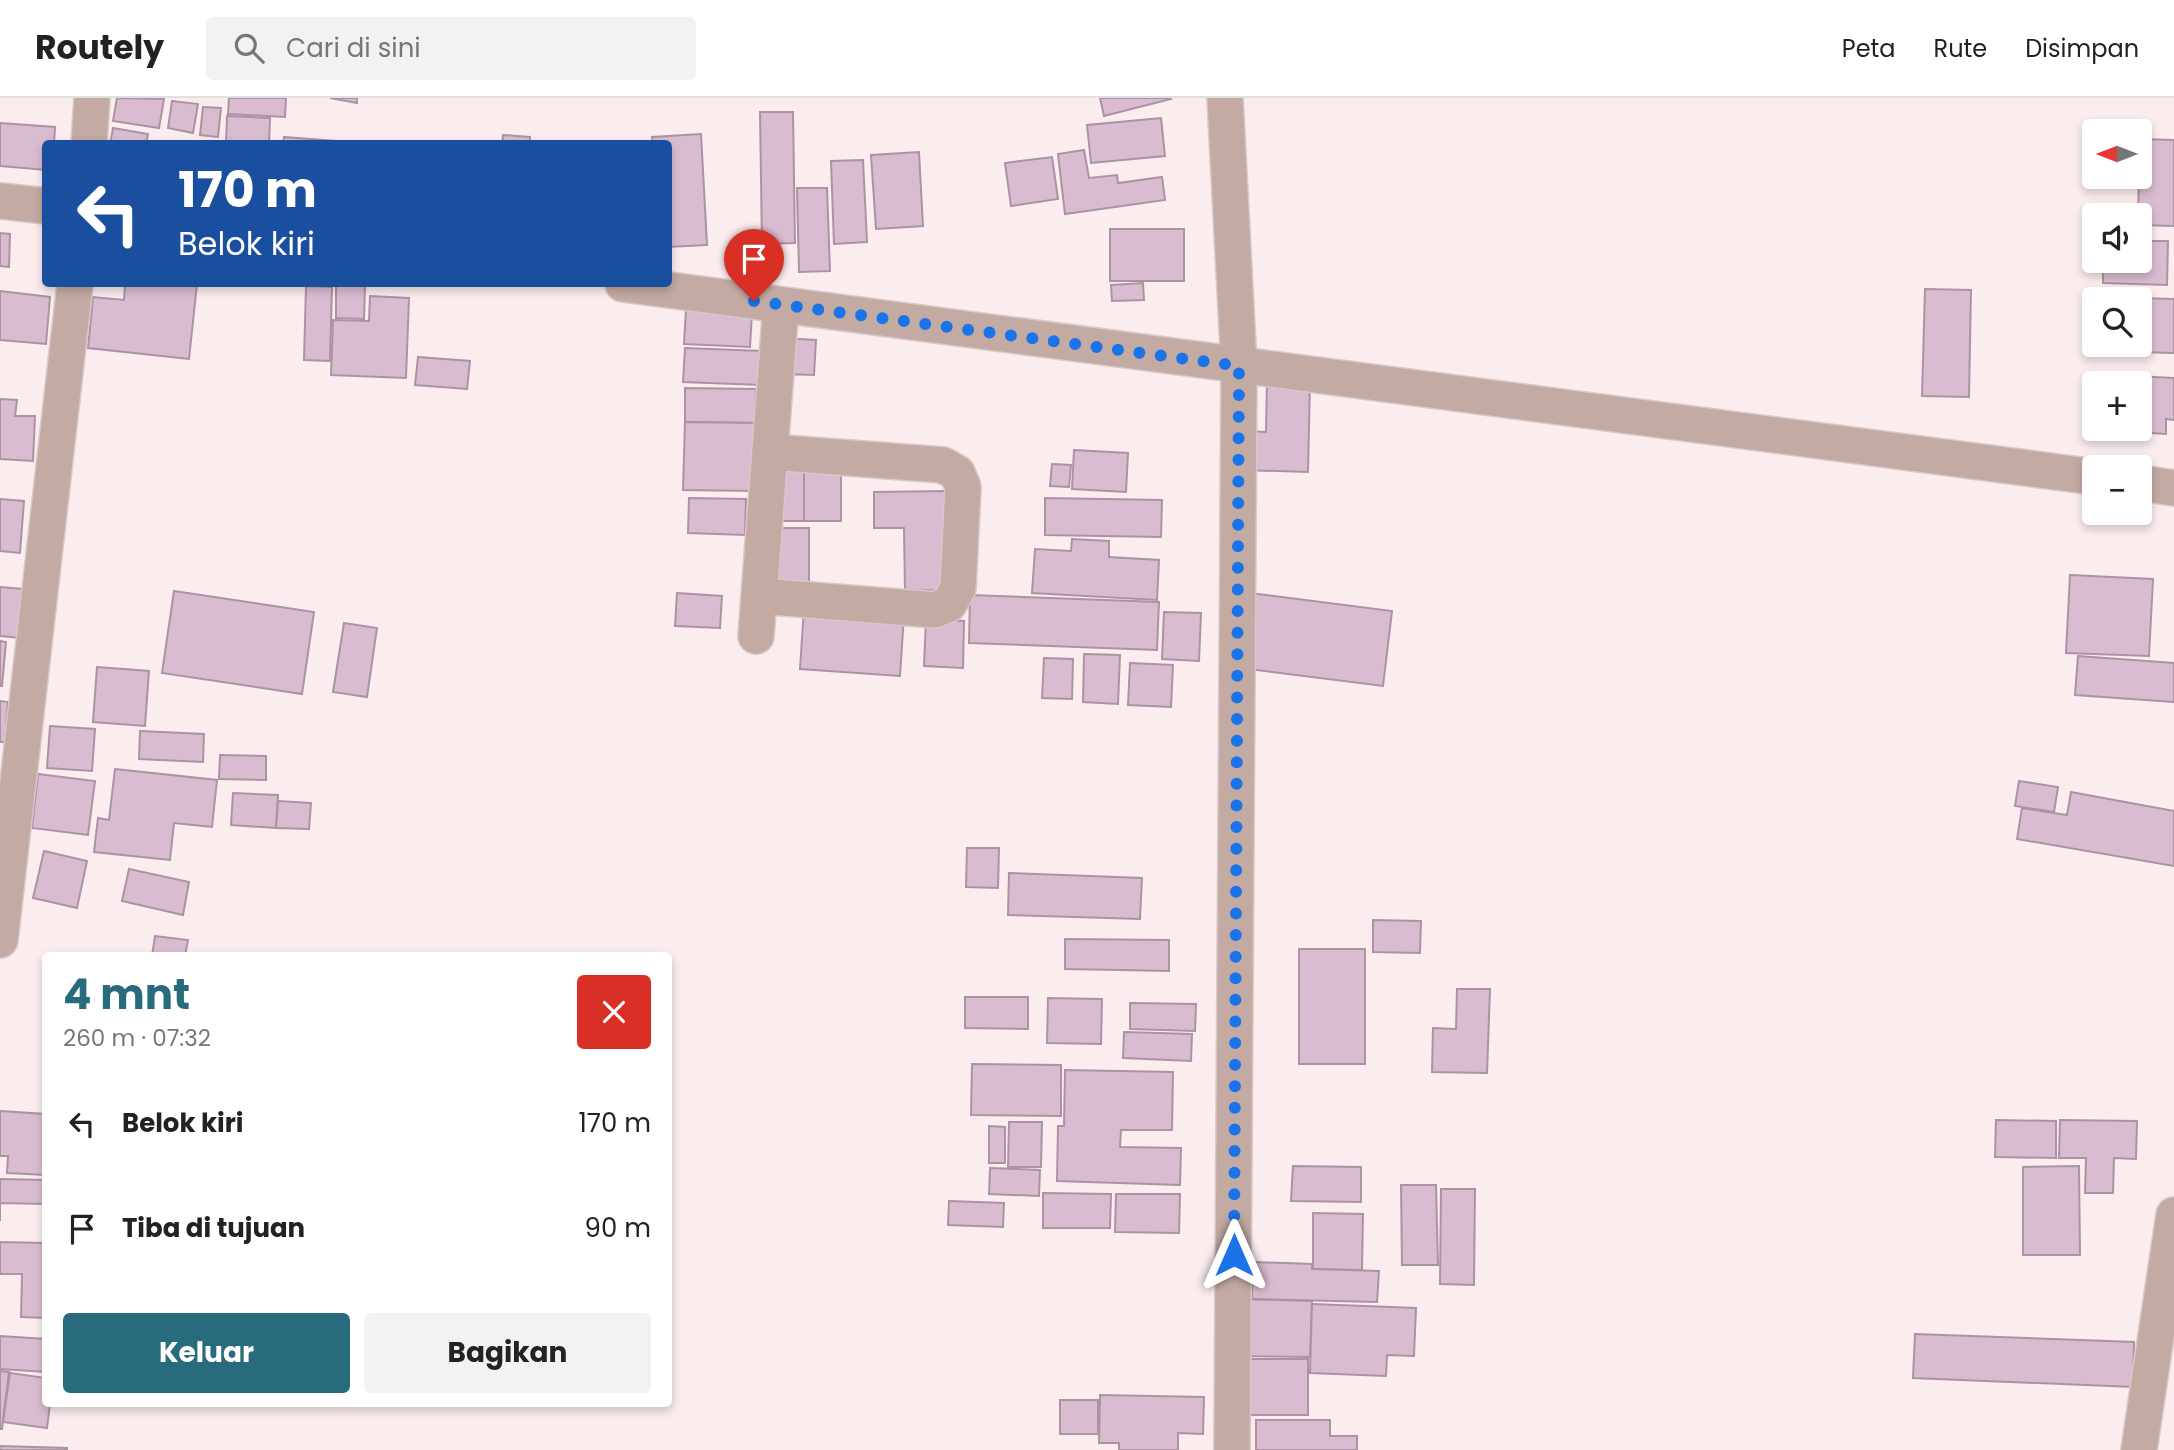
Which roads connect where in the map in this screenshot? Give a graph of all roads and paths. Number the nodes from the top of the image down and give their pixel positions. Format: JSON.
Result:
{"nodes":[{"id":1,"x":92,"y":98,"type":"edge"},
{"id":2,"x":1225,"y":98,"type":"edge"},
{"id":3,"x":89,"y":140,"type":"edge"},
{"id":4,"x":0,"y":201,"type":"edge"},
{"id":5,"x":42,"y":206,"type":"edge"},
{"id":6,"x":75,"y":287,"type":"edge"},
{"id":7,"x":645,"y":287,"type":"edge"},
{"id":8,"x":780,"y":305,"type":"junction"},
{"id":9,"x":1239,"y":366,"type":"junction"},
{"id":10,"x":770,"y":452,"type":"junction"},
{"id":11,"x":2082,"y":475,"type":"edge"},
{"id":12,"x":2152,"y":485,"type":"edge"},
{"id":13,"x":2174,"y":488,"type":"edge"},
{"id":14,"x":760,"y":596,"type":"junction"},
{"id":15,"x":756,"y":636,"type":"dead end"},
{"id":16,"x":0,"y":940,"type":"edge"},
{"id":17,"x":2174,"y":1215,"type":"edge"},
{"id":18,"x":1232,"y":1450,"type":"edge"},
{"id":19,"x":2139,"y":1450,"type":"edge"}],
"edges":[{"from":1,"to":3,"type":"street"},
{"from":2,"to":9,"type":"street"},
{"from":4,"to":5,"type":"street"},
{"from":6,"to":16,"type":"street"},
{"from":7,"to":8,"type":"street"},
{"from":8,"to":9,"type":"street"},
{"from":8,"to":10,"type":"street"},
{"from":9,"to":11,"type":"street"},
{"from":9,"to":18,"type":"street"},
{"from":10,"to":14,"type":"street"},
{"from":10,"to":14,"type":"street"},
{"from":12,"to":13,"type":"street"},
{"from":14,"to":15,"type":"street"},
{"from":17,"to":19,"type":"street"}]}
